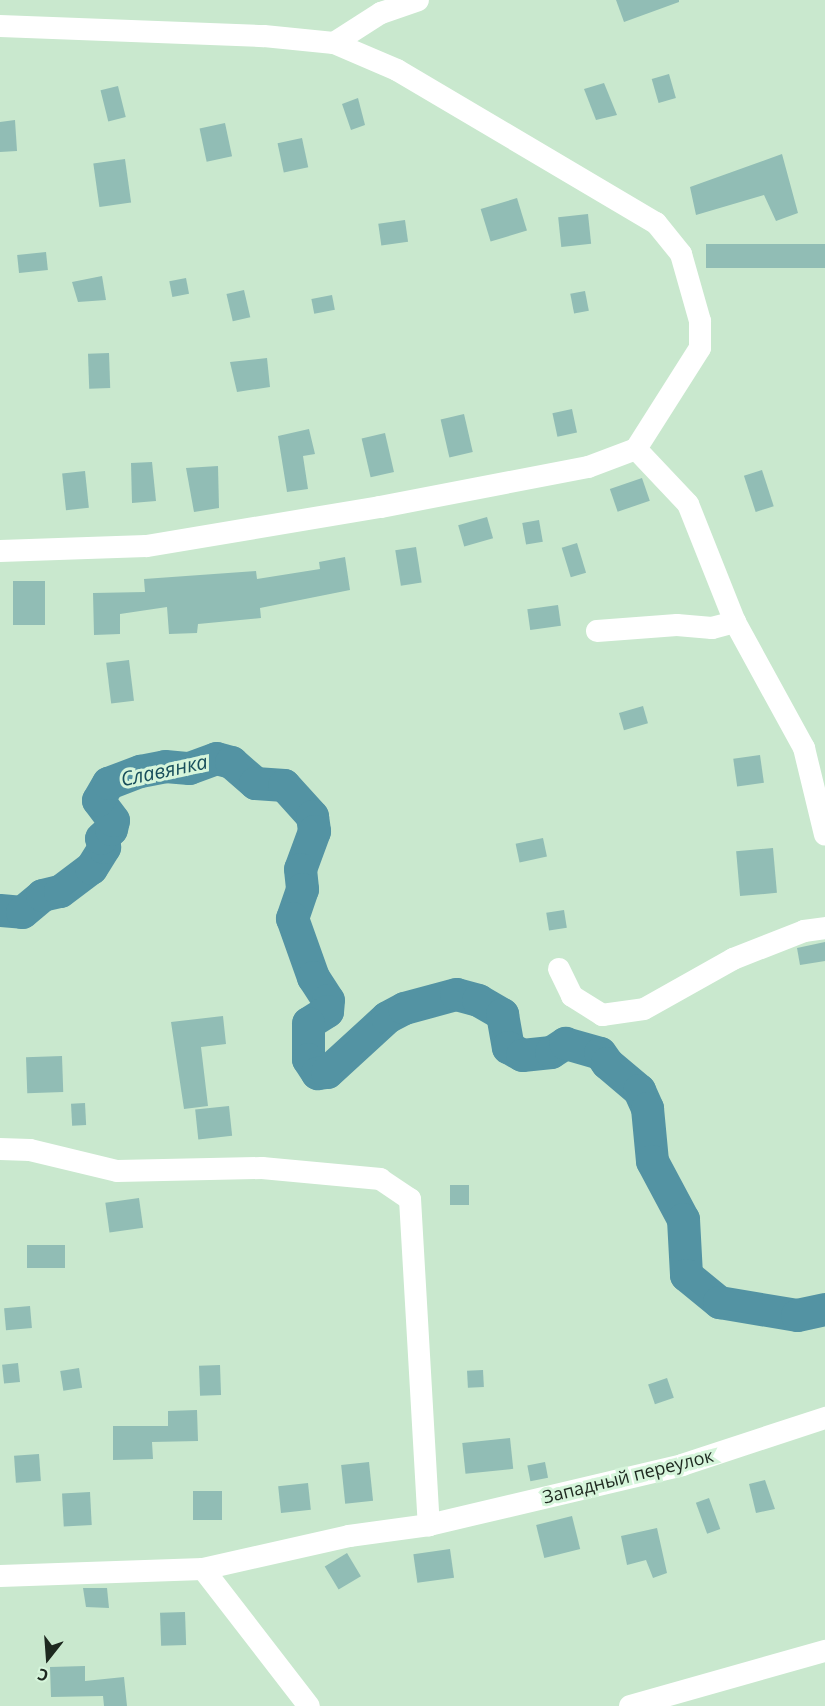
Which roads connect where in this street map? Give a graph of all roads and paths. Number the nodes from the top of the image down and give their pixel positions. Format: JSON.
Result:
{"nodes":[{"id":1,"x":418,"y":0,"type":"edge"},
{"id":2,"x":0,"y":26,"type":"edge"},
{"id":3,"x":334,"y":43,"type":"junction"},
{"id":4,"x":636,"y":449,"type":"junction"},
{"id":5,"x":0,"y":551,"type":"edge"},
{"id":6,"x":735,"y":622,"type":"junction"},
{"id":7,"x":597,"y":631,"type":"dead end"},
{"id":8,"x":825,"y":835,"type":"edge"},
{"id":9,"x":825,"y":928,"type":"edge"},
{"id":10,"x":559,"y":969,"type":"dead end"},
{"id":11,"x":0,"y":1149,"type":"edge"},
{"id":12,"x":825,"y":1418,"type":"edge"},
{"id":13,"x":429,"y":1525,"type":"junction"},
{"id":14,"x":203,"y":1569,"type":"junction"},
{"id":15,"x":0,"y":1576,"type":"edge"},
{"id":16,"x":825,"y":1651,"type":"edge"},
{"id":17,"x":309,"y":1706,"type":"edge"},
{"id":18,"x":630,"y":1706,"type":"edge"}],
"edges":[{"from":1,"to":3,"type":"street"},
{"from":2,"to":3,"type":"street"},
{"from":3,"to":4,"type":"street"},
{"from":4,"to":5,"type":"street"},
{"from":4,"to":6,"type":"street"},
{"from":6,"to":7,"type":"street"},
{"from":6,"to":8,"type":"street"},
{"from":9,"to":10,"type":"street"},
{"from":11,"to":13,"type":"street"},
{"from":12,"to":13,"type":"street","name":"Западный переулок"},
{"from":13,"to":14,"type":"street","name":"Западный переулок"},
{"from":14,"to":15,"type":"street","name":"Западный переулок"},
{"from":14,"to":17,"type":"street"},
{"from":16,"to":18,"type":"street"}]}
